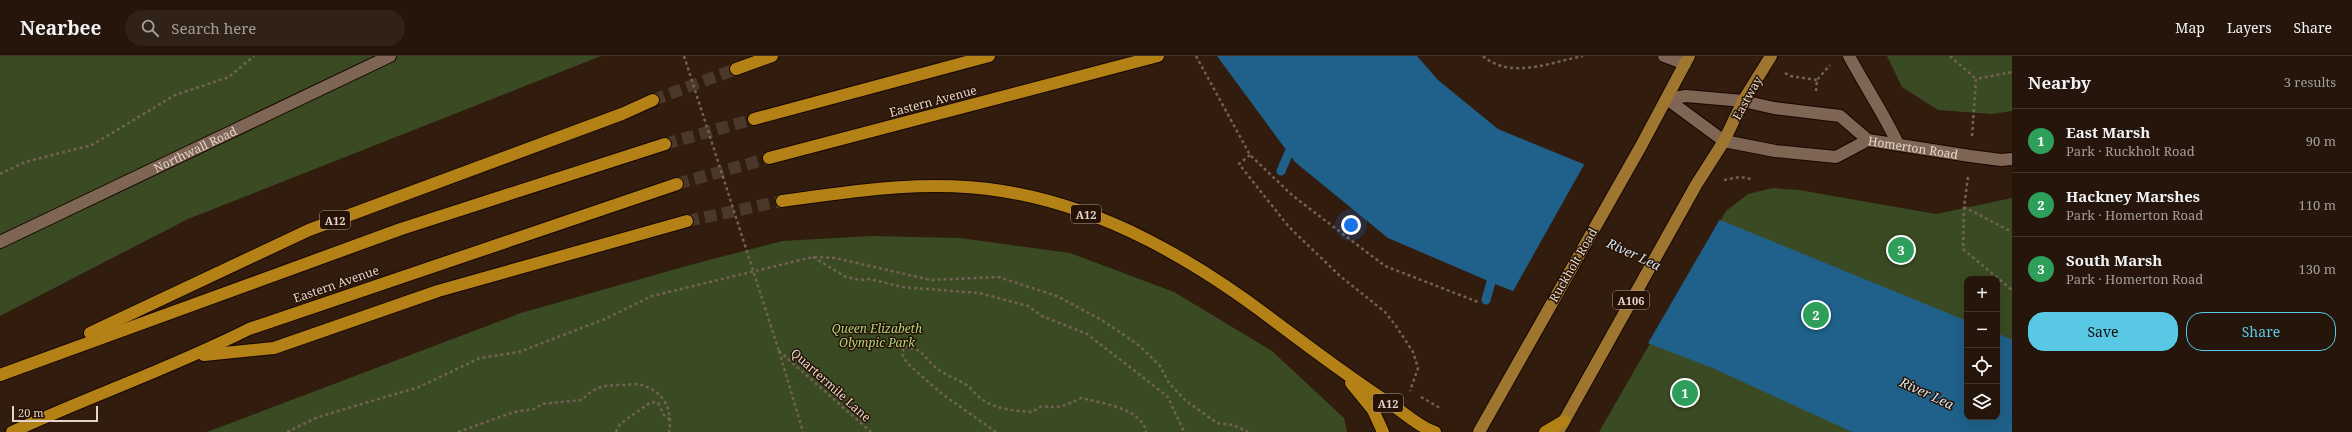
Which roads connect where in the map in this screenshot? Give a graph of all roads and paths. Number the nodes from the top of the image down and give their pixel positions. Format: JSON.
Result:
{"nodes":[{"id":1,"x":254,"y":56,"type":"edge"},
{"id":2,"x":390,"y":56,"type":"edge"},
{"id":3,"x":684,"y":56,"type":"edge"},
{"id":4,"x":772,"y":56,"type":"edge"},
{"id":5,"x":989,"y":56,"type":"edge"},
{"id":6,"x":1158,"y":56,"type":"edge"},
{"id":7,"x":1196,"y":56,"type":"edge"},
{"id":8,"x":1483,"y":56,"type":"edge"},
{"id":9,"x":1583,"y":56,"type":"edge"},
{"id":10,"x":1664,"y":56,"type":"edge"},
{"id":11,"x":1771,"y":56,"type":"edge"},
{"id":12,"x":1850,"y":56,"type":"edge"},
{"id":13,"x":1950,"y":56,"type":"edge"},
{"id":14,"x":1687,"y":60,"type":"edge"},
{"id":15,"x":1832,"y":64,"type":"dead end"},
{"id":16,"x":736,"y":69,"type":"tunnel mouth"},
{"id":17,"x":2012,"y":72,"type":"edge"},
{"id":18,"x":1790,"y":76,"type":"dead end"},
{"id":19,"x":1976,"y":79,"type":"junction"},
{"id":20,"x":1667,"y":99,"type":"junction"},
{"id":21,"x":653,"y":100,"type":"tunnel mouth"},
{"id":22,"x":1744,"y":100,"type":"junction"},
{"id":23,"x":754,"y":119,"type":"tunnel mouth"},
{"id":24,"x":1868,"y":140,"type":"junction"},
{"id":25,"x":1724,"y":141,"type":"junction"},
{"id":26,"x":665,"y":144,"type":"tunnel mouth"},
{"id":27,"x":1898,"y":144,"type":"junction"},
{"id":28,"x":1250,"y":155,"type":"junction"},
{"id":29,"x":1970,"y":156,"type":"junction"},
{"id":30,"x":769,"y":158,"type":"tunnel mouth"},
{"id":31,"x":2012,"y":159,"type":"edge"},
{"id":32,"x":0,"y":174,"type":"edge"},
{"id":33,"x":677,"y":184,"type":"tunnel mouth"},
{"id":34,"x":782,"y":201,"type":"tunnel mouth"},
{"id":35,"x":1964,"y":207,"type":"junction"},
{"id":36,"x":687,"y":221,"type":"tunnel mouth"},
{"id":37,"x":2012,"y":232,"type":"edge"},
{"id":38,"x":0,"y":242,"type":"edge"},
{"id":39,"x":813,"y":257,"type":"junction"},
{"id":40,"x":2012,"y":290,"type":"edge"},
{"id":41,"x":1478,"y":302,"type":"dead end"},
{"id":42,"x":779,"y":351,"type":"junction"},
{"id":43,"x":197,"y":356,"type":"junction"},
{"id":44,"x":28,"y":363,"type":"junction"},
{"id":45,"x":0,"y":375,"type":"edge"},
{"id":46,"x":1346,"y":375,"type":"junction"},
{"id":47,"x":1440,"y":408,"type":"dead end"},
{"id":48,"x":671,"y":420,"type":"junction"},
{"id":49,"x":1564,"y":420,"type":"junction"},
{"id":50,"x":12,"y":432,"type":"edge"},
{"id":51,"x":287,"y":432,"type":"edge"},
{"id":52,"x":458,"y":432,"type":"edge"},
{"id":53,"x":616,"y":432,"type":"edge"},
{"id":54,"x":669,"y":432,"type":"edge"},
{"id":55,"x":803,"y":432,"type":"edge"},
{"id":56,"x":870,"y":432,"type":"edge"},
{"id":57,"x":996,"y":432,"type":"edge"},
{"id":58,"x":1146,"y":432,"type":"edge"},
{"id":59,"x":1184,"y":432,"type":"edge"},
{"id":60,"x":1248,"y":432,"type":"edge"},
{"id":61,"x":1383,"y":432,"type":"edge"},
{"id":62,"x":1435,"y":432,"type":"edge"},
{"id":63,"x":1479,"y":432,"type":"edge"},
{"id":64,"x":1545,"y":432,"type":"edge"},
{"id":65,"x":1558,"y":432,"type":"edge"}],
"edges":[{"from":1,"to":32,"type":"path"},
{"from":2,"to":38,"type":"main road","name":"Northwall Road"},
{"from":3,"to":42,"type":"path","bridge":true},
{"from":4,"to":16,"type":"highway"},
{"from":5,"to":23,"type":"highway"},
{"from":6,"to":30,"type":"highway","name":"Eastern Avenue"},
{"from":7,"to":28,"type":"path"},
{"from":8,"to":9,"type":"path"},
{"from":10,"to":14,"type":"main road"},
{"from":11,"to":22,"type":"main road","name":"Eastway","number":"A106"},
{"from":12,"to":27,"type":"main road"},
{"from":13,"to":19,"type":"path"},
{"from":14,"to":20,"type":"main road"},
{"from":15,"to":18,"type":"path"},
{"from":17,"to":19,"type":"path"},
{"from":19,"to":29,"type":"path"},
{"from":20,"to":22,"type":"main road"},
{"from":20,"to":25,"type":"main road"},
{"from":20,"to":63,"type":"main road","name":"Ruckholt Road"},
{"from":21,"to":44,"type":"highway","number":"A12"},
{"from":22,"to":24,"type":"main road"},
{"from":22,"to":25,"type":"main road","name":"Eastway","number":"A106"},
{"from":24,"to":25,"type":"main road","name":"Homerton Road"},
{"from":24,"to":27,"type":"main road","name":"Homerton Road"},
{"from":25,"to":49,"type":"main road","number":"A106"},
{"from":26,"to":44,"type":"highway","number":"A12"},
{"from":27,"to":29,"type":"main road","name":"Homerton Road"},
{"from":28,"to":41,"type":"path"},
{"from":28,"to":47,"type":"path"},
{"from":29,"to":31,"type":"main road","name":"Homerton Road"},
{"from":29,"to":35,"type":"path"},
{"from":33,"to":43,"type":"highway","name":"Eastern Avenue"},
{"from":34,"to":46,"type":"highway","number":"A12"},
{"from":35,"to":37,"type":"path"},
{"from":35,"to":40,"type":"path"},
{"from":36,"to":43,"type":"highway"},
{"from":39,"to":51,"type":"path"},
{"from":39,"to":59,"type":"path"},
{"from":39,"to":60,"type":"path"},
{"from":42,"to":55,"type":"path"},
{"from":42,"to":56,"type":"path","name":"Quartermile Lane"},
{"from":43,"to":50,"type":"highway","name":"Eastern Avenue"},
{"from":44,"to":45,"type":"highway","number":"A12"},
{"from":46,"to":61,"type":"highway","number":"A12"},
{"from":46,"to":62,"type":"highway","number":"A12"},
{"from":48,"to":52,"type":"path"},
{"from":48,"to":53,"type":"path"},
{"from":48,"to":54,"type":"path"},
{"from":49,"to":64,"type":"highway","number":"A106"},
{"from":49,"to":65,"type":"main road","number":"A106"},
{"from":57,"to":58,"type":"path"}]}
